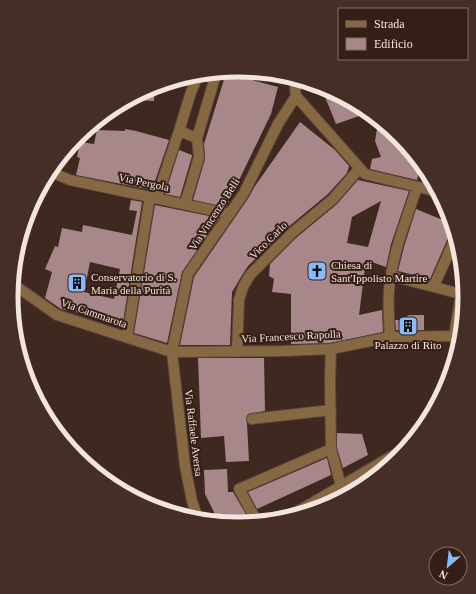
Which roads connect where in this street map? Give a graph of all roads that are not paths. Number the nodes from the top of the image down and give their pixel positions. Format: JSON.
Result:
{"nodes":[{"id":1,"x":215,"y":78,"type":"edge"},
{"id":2,"x":196,"y":81,"type":"edge"},
{"id":3,"x":296,"y":84,"type":"edge"},
{"id":4,"x":296,"y":96,"type":"junction"},
{"id":5,"x":179,"y":131,"type":"junction"},
{"id":6,"x":197,"y":138,"type":"junction"},
{"id":7,"x":359,"y":169,"type":"junction"},
{"id":8,"x":56,"y":174,"type":"edge"},
{"id":9,"x":417,"y":187,"type":"junction"},
{"id":10,"x":430,"y":190,"type":"edge"},
{"id":11,"x":154,"y":197,"type":"junction"},
{"id":12,"x":185,"y":204,"type":"junction"},
{"id":13,"x":230,"y":214,"type":"junction"},
{"id":14,"x":452,"y":245,"type":"edge"},
{"id":15,"x":390,"y":280,"type":"junction"},
{"id":16,"x":434,"y":286,"type":"junction"},
{"id":17,"x":18,"y":287,"type":"edge"},
{"id":18,"x":458,"y":293,"type":"edge"},
{"id":19,"x":455,"y":336,"type":"edge"},
{"id":20,"x":127,"y":337,"type":"junction"},
{"id":21,"x":390,"y":338,"type":"junction"},
{"id":22,"x":331,"y":349,"type":"junction"},
{"id":23,"x":237,"y":351,"type":"junction"},
{"id":24,"x":172,"y":352,"type":"junction"},
{"id":25,"x":330,"y":410,"type":"junction"},
{"id":26,"x":252,"y":419,"type":"dead end"},
{"id":27,"x":331,"y":450,"type":"junction"},
{"id":28,"x":386,"y":460,"type":"edge"},
{"id":29,"x":341,"y":486,"type":"junction"},
{"id":30,"x":306,"y":506,"type":"edge"},
{"id":31,"x":196,"y":513,"type":"edge"},
{"id":32,"x":254,"y":517,"type":"edge"}],
"edges":[{"from":1,"to":6,"type":"street"},
{"from":2,"to":5,"type":"street"},
{"from":3,"to":4,"type":"street"},
{"from":4,"to":7,"type":"street"},
{"from":4,"to":13,"type":"street","name":"Via Vincenzo Belli"},
{"from":5,"to":6,"type":"street"},
{"from":5,"to":11,"type":"street"},
{"from":6,"to":12,"type":"street"},
{"from":7,"to":9,"type":"street"},
{"from":7,"to":23,"type":"street","name":"Vico Carlo"},
{"from":8,"to":11,"type":"street","name":"Via Pergola"},
{"from":9,"to":10,"type":"street"},
{"from":9,"to":15,"type":"street"},
{"from":11,"to":12,"type":"street","name":"Via Pergola"},
{"from":11,"to":20,"type":"street"},
{"from":12,"to":13,"type":"street","name":"Via Pergola"},
{"from":13,"to":24,"type":"street","name":"Via Vincenzo Belli"},
{"from":14,"to":16,"type":"street"},
{"from":15,"to":16,"type":"street"},
{"from":15,"to":21,"type":"street"},
{"from":16,"to":18,"type":"street"},
{"from":17,"to":20,"type":"street","name":"Via Cammarota"},
{"from":19,"to":21,"type":"street","name":"Via Francesco Rapolla"},
{"from":20,"to":24,"type":"street","name":"Via Cammarota"},
{"from":21,"to":22,"type":"street","name":"Via Francesco Rapolla"},
{"from":22,"to":23,"type":"street","name":"Via Francesco Rapolla"},
{"from":22,"to":25,"type":"street"},
{"from":23,"to":24,"type":"street","name":"Via Francesco Rapolla"},
{"from":24,"to":31,"type":"street","name":"Via Raffaele Aversa"},
{"from":25,"to":26,"type":"street"},
{"from":25,"to":27,"type":"street"},
{"from":27,"to":29,"type":"street"},
{"from":27,"to":32,"type":"street"},
{"from":28,"to":29,"type":"street"},
{"from":29,"to":30,"type":"street"}]}
